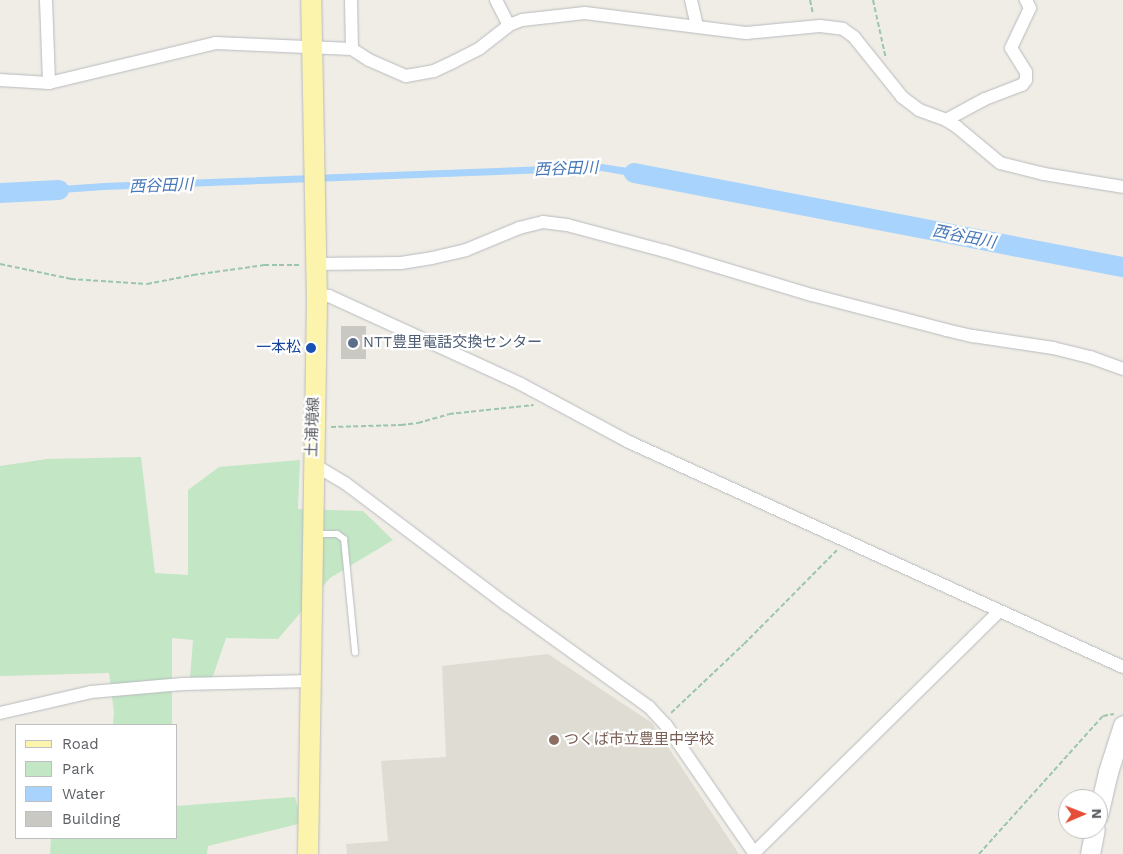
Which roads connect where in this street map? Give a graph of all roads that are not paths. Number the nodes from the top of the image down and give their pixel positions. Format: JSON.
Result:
{"nodes":[{"id":1,"x":46,"y":0,"type":"edge"},
{"id":2,"x":311,"y":0,"type":"edge"},
{"id":3,"x":351,"y":0,"type":"edge"},
{"id":4,"x":496,"y":0,"type":"edge"},
{"id":5,"x":691,"y":0,"type":"edge"},
{"id":6,"x":1026,"y":0,"type":"edge"},
{"id":7,"x":508,"y":25,"type":"junction"},
{"id":8,"x":697,"y":25,"type":"junction"},
{"id":9,"x":312,"y":47,"type":"junction"},
{"id":10,"x":352,"y":49,"type":"junction"},
{"id":11,"x":0,"y":80,"type":"edge"},
{"id":12,"x":49,"y":83,"type":"junction"},
{"id":13,"x":946,"y":120,"type":"junction"},
{"id":14,"x":1123,"y":187,"type":"edge"},
{"id":15,"x":316,"y":264,"type":"junction"},
{"id":16,"x":316,"y":294,"type":"junction"},
{"id":17,"x":1123,"y":369,"type":"edge"},
{"id":18,"x":312,"y":467,"type":"junction"},
{"id":19,"x":312,"y":534,"type":"junction"},
{"id":20,"x":999,"y":611,"type":"junction"},
{"id":21,"x":355,"y":652,"type":"dead end"},
{"id":22,"x":1123,"y":667,"type":"edge"},
{"id":23,"x":311,"y":681,"type":"junction"},
{"id":24,"x":0,"y":713,"type":"edge"},
{"id":25,"x":1119,"y":720,"type":"edge"},
{"id":26,"x":1104,"y":789,"type":"edge"},
{"id":27,"x":1093,"y":839,"type":"edge"},
{"id":28,"x":755,"y":853,"type":"edge"},
{"id":29,"x":308,"y":854,"type":"edge"},
{"id":30,"x":1090,"y":854,"type":"edge"}],
"edges":[{"from":1,"to":12,"type":"street"},
{"from":2,"to":9,"type":"main road","name":"土浦境線"},
{"from":3,"to":10,"type":"street"},
{"from":4,"to":7,"type":"street"},
{"from":5,"to":8,"type":"street"},
{"from":6,"to":13,"type":"street"},
{"from":7,"to":8,"type":"street"},
{"from":7,"to":10,"type":"street"},
{"from":8,"to":13,"type":"street"},
{"from":9,"to":10,"type":"street"},
{"from":9,"to":12,"type":"street"},
{"from":9,"to":15,"type":"main road","name":"土浦境線"},
{"from":11,"to":12,"type":"street"},
{"from":13,"to":14,"type":"street"},
{"from":15,"to":16,"type":"main road","name":"土浦境線"},
{"from":15,"to":17,"type":"street"},
{"from":16,"to":18,"type":"main road","name":"土浦境線"},
{"from":16,"to":20,"type":"street"},
{"from":18,"to":19,"type":"main road","name":"土浦境線"},
{"from":18,"to":28,"type":"street"},
{"from":19,"to":21,"type":"lane"},
{"from":19,"to":23,"type":"main road","name":"土浦境線"},
{"from":20,"to":22,"type":"street"},
{"from":20,"to":28,"type":"street"},
{"from":23,"to":24,"type":"street"},
{"from":23,"to":29,"type":"main road","name":"土浦境線"},
{"from":25,"to":26,"type":"street"},
{"from":27,"to":30,"type":"street"}]}
